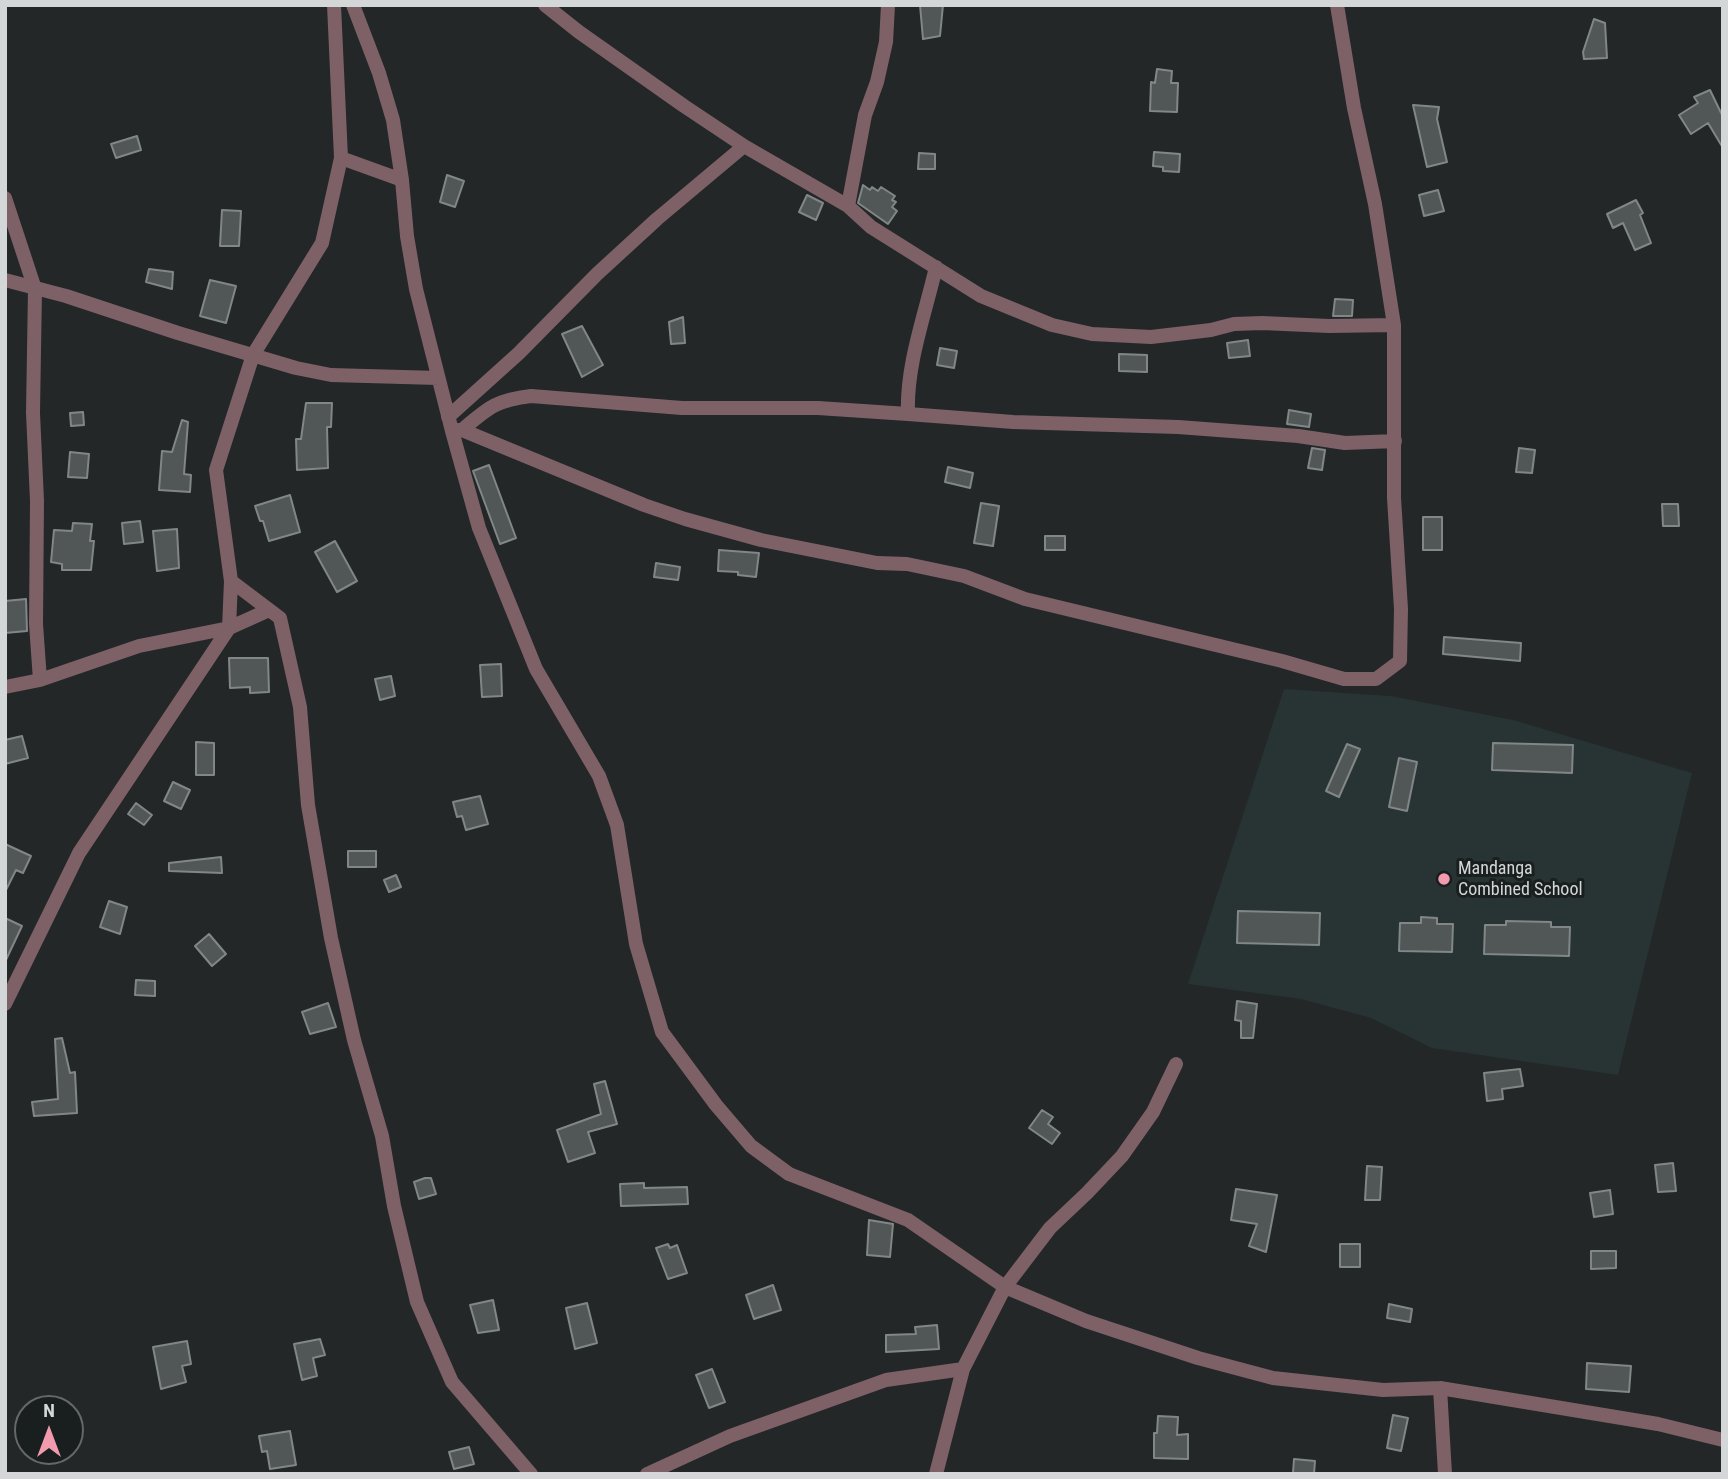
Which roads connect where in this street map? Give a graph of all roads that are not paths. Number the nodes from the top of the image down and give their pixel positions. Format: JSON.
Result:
{"nodes":[{"id":1,"x":334,"y":5,"type":"edge"},
{"id":2,"x":353,"y":5,"type":"edge"},
{"id":3,"x":545,"y":5,"type":"edge"},
{"id":4,"x":888,"y":5,"type":"edge"},
{"id":5,"x":1337,"y":5,"type":"edge"},
{"id":6,"x":744,"y":146,"type":"junction"},
{"id":7,"x":341,"y":158,"type":"junction"},
{"id":8,"x":402,"y":180,"type":"junction"},
{"id":9,"x":5,"y":198,"type":"edge"},
{"id":10,"x":848,"y":206,"type":"junction"},
{"id":11,"x":936,"y":267,"type":"junction"},
{"id":12,"x":5,"y":280,"type":"edge"},
{"id":13,"x":35,"y":289,"type":"junction"},
{"id":14,"x":1394,"y":325,"type":"junction"},
{"id":15,"x":253,"y":355,"type":"junction"},
{"id":16,"x":438,"y":378,"type":"junction"},
{"id":17,"x":908,"y":414,"type":"junction"},
{"id":18,"x":454,"y":426,"type":"junction"},
{"id":19,"x":1395,"y":441,"type":"junction"},
{"id":20,"x":231,"y":581,"type":"junction"},
{"id":21,"x":269,"y":610,"type":"junction"},
{"id":22,"x":229,"y":628,"type":"junction"},
{"id":23,"x":40,"y":680,"type":"junction"},
{"id":24,"x":5,"y":687,"type":"edge"},
{"id":25,"x":5,"y":1004,"type":"edge"},
{"id":26,"x":1176,"y":1064,"type":"dead end"},
{"id":27,"x":1005,"y":1287,"type":"junction"},
{"id":28,"x":963,"y":1369,"type":"junction"},
{"id":29,"x":1440,"y":1388,"type":"junction"},
{"id":30,"x":1723,"y":1440,"type":"edge"},
{"id":31,"x":531,"y":1474,"type":"edge"},
{"id":32,"x":647,"y":1474,"type":"edge"},
{"id":33,"x":936,"y":1474,"type":"edge"},
{"id":34,"x":1445,"y":1474,"type":"edge"}],
"edges":[{"from":1,"to":7,"type":"street"},
{"from":2,"to":8,"type":"street"},
{"from":3,"to":6,"type":"street"},
{"from":4,"to":10,"type":"street"},
{"from":5,"to":14,"type":"street"},
{"from":6,"to":10,"type":"street"},
{"from":6,"to":18,"type":"street"},
{"from":7,"to":8,"type":"street"},
{"from":7,"to":15,"type":"street"},
{"from":8,"to":16,"type":"street"},
{"from":9,"to":13,"type":"street"},
{"from":10,"to":11,"type":"street"},
{"from":11,"to":14,"type":"street"},
{"from":11,"to":17,"type":"street"},
{"from":12,"to":13,"type":"street"},
{"from":13,"to":15,"type":"street"},
{"from":13,"to":23,"type":"street"},
{"from":14,"to":19,"type":"street"},
{"from":15,"to":16,"type":"street"},
{"from":15,"to":20,"type":"street"},
{"from":16,"to":18,"type":"street"},
{"from":17,"to":18,"type":"street"},
{"from":17,"to":19,"type":"street"},
{"from":18,"to":19,"type":"street"},
{"from":18,"to":27,"type":"street"},
{"from":20,"to":21,"type":"street"},
{"from":20,"to":22,"type":"street"},
{"from":21,"to":22,"type":"street"},
{"from":21,"to":31,"type":"street"},
{"from":22,"to":23,"type":"street"},
{"from":22,"to":25,"type":"street"},
{"from":23,"to":24,"type":"street"},
{"from":26,"to":27,"type":"street"},
{"from":27,"to":28,"type":"street"},
{"from":27,"to":29,"type":"street"},
{"from":28,"to":32,"type":"street"},
{"from":28,"to":33,"type":"street"},
{"from":29,"to":30,"type":"street"},
{"from":29,"to":34,"type":"street"}]}
